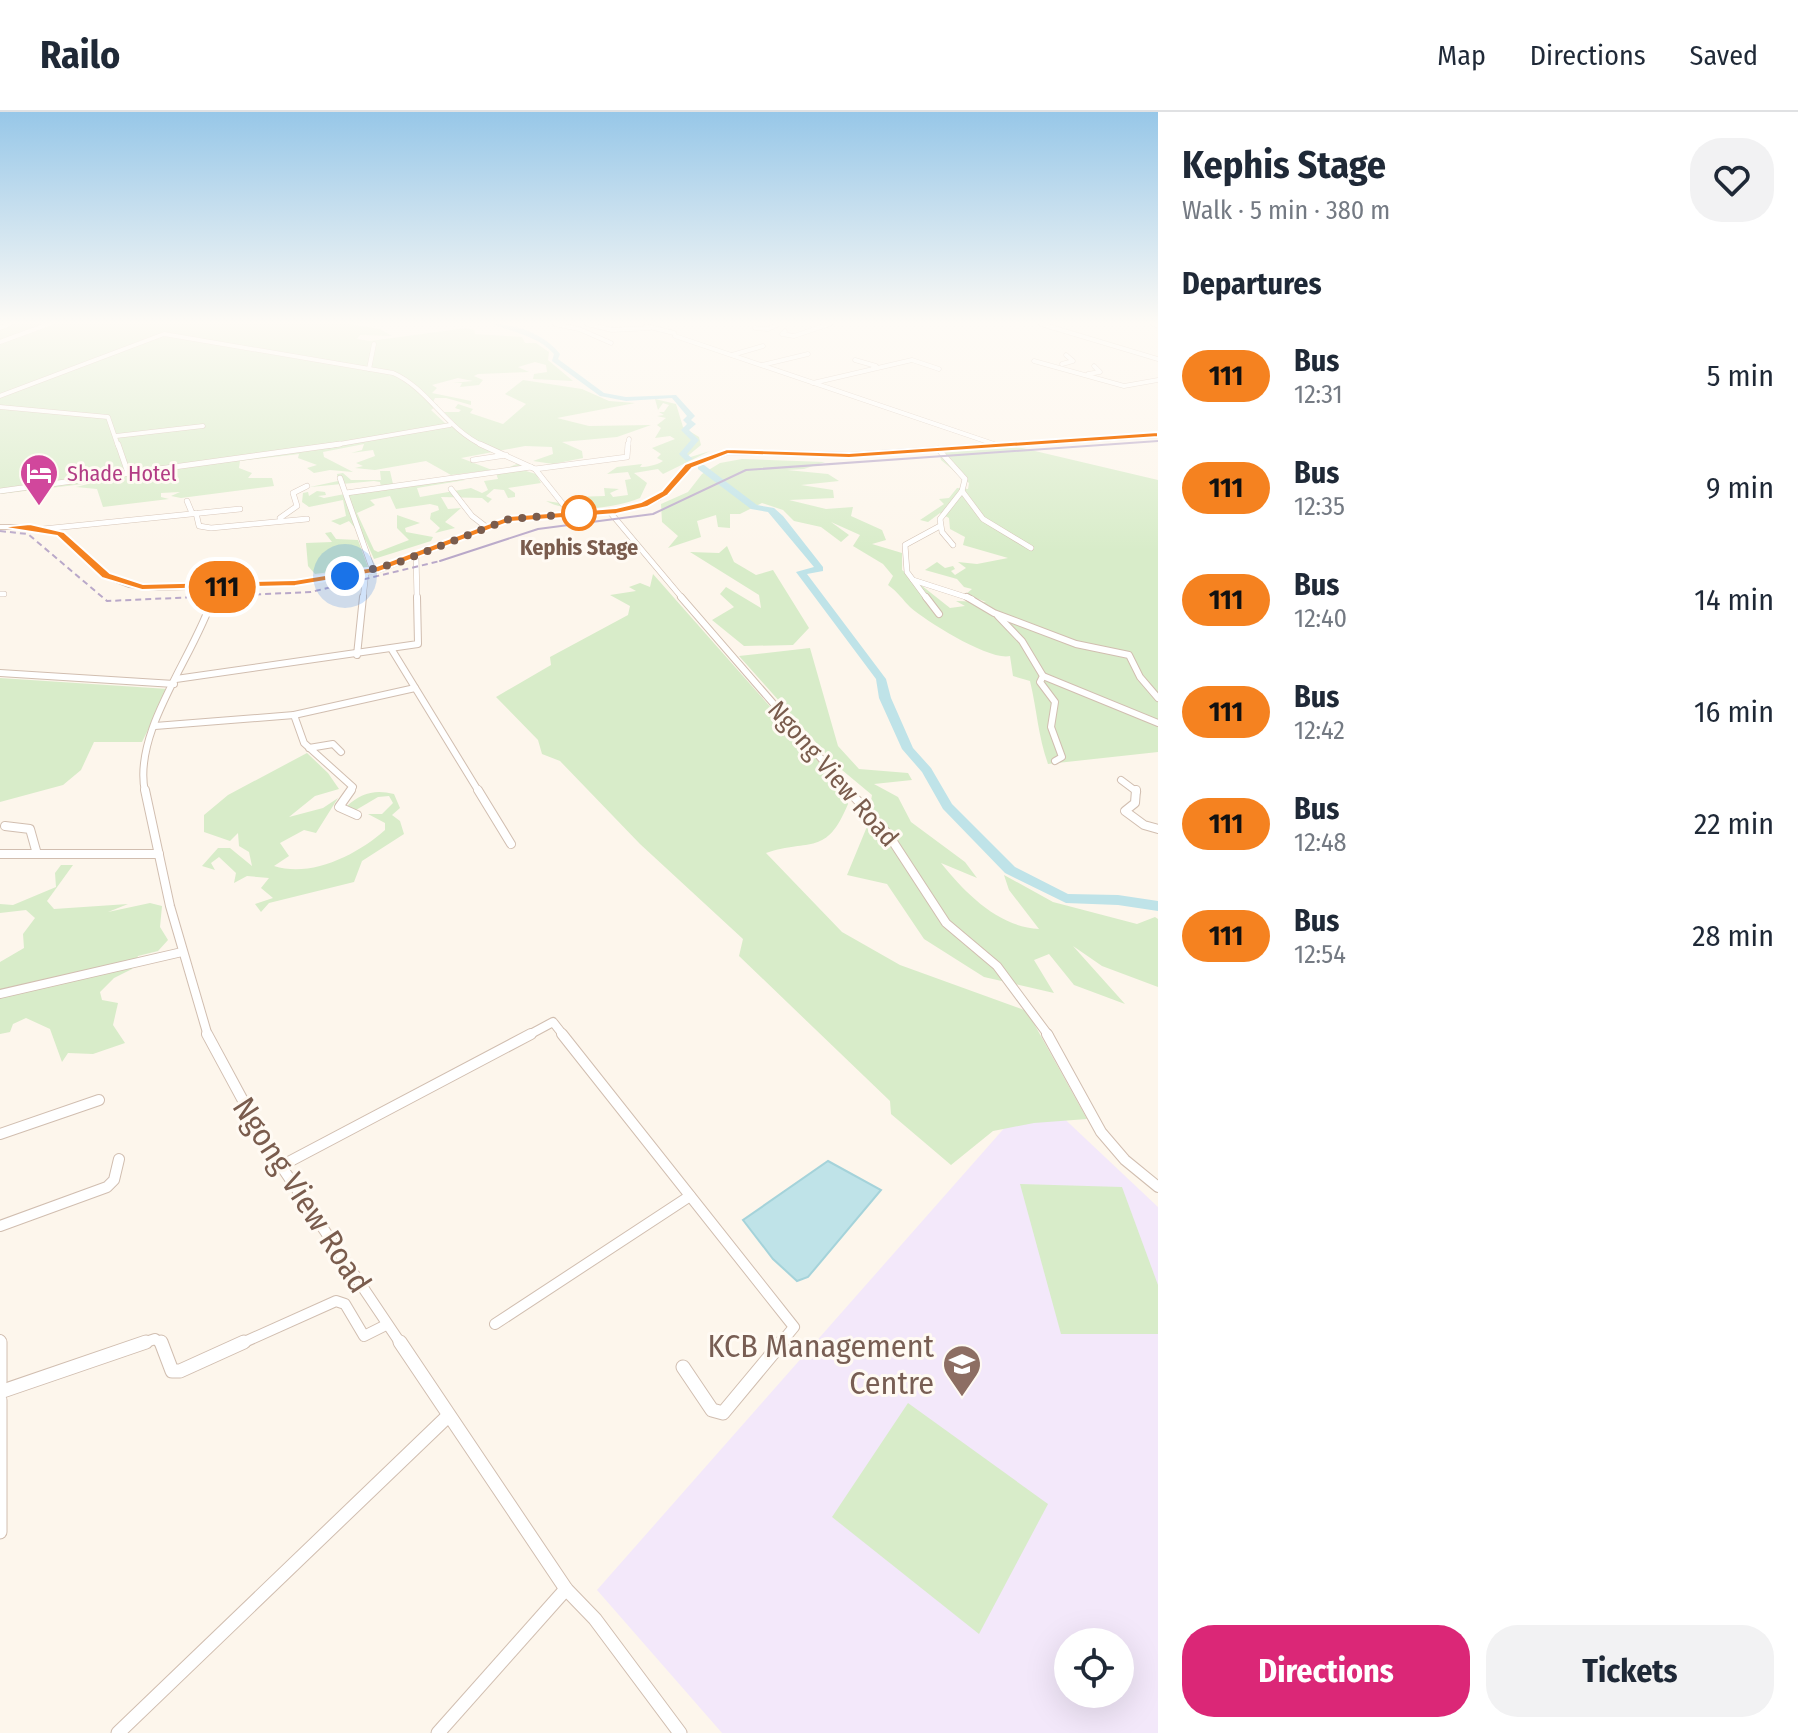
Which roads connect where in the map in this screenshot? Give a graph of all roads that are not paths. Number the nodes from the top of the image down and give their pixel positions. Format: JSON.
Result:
{"nodes":[{"id":1,"x":426,"y":400,"type":"edge"},
{"id":2,"x":861,"y":400,"type":"edge"},
{"id":3,"x":0,"y":407,"type":"edge"},
{"id":4,"x":450,"y":425,"type":"junction"},
{"id":5,"x":203,"y":426,"type":"dead end"},
{"id":6,"x":1158,"y":435,"type":"edge"},
{"id":7,"x":116,"y":436,"type":"junction"},
{"id":8,"x":629,"y":439,"type":"dead end"},
{"id":9,"x":997,"y":445,"type":"junction"},
{"id":10,"x":938,"y":449,"type":"junction"},
{"id":11,"x":506,"y":455,"type":"junction"},
{"id":12,"x":473,"y":460,"type":"dead end"},
{"id":13,"x":533,"y":468,"type":"junction"},
{"id":14,"x":128,"y":473,"type":"junction"},
{"id":15,"x":340,"y":478,"type":"dead end"},
{"id":16,"x":307,"y":486,"type":"dead end"},
{"id":17,"x":451,"y":489,"type":"dead end"},
{"id":18,"x":0,"y":491,"type":"edge"},
{"id":19,"x":962,"y":491,"type":"junction"},
{"id":20,"x":346,"y":493,"type":"junction"},
{"id":21,"x":187,"y":501,"type":"dead end"},
{"id":22,"x":240,"y":509,"type":"dead end"},
{"id":23,"x":609,"y":511,"type":"junction"},
{"id":24,"x":194,"y":513,"type":"junction"},
{"id":25,"x":570,"y":513,"type":"junction"},
{"id":26,"x":307,"y":519,"type":"dead end"},
{"id":27,"x":268,"y":522,"type":"junction"},
{"id":28,"x":485,"y":526,"type":"junction"},
{"id":29,"x":940,"y":526,"type":"junction"},
{"id":30,"x":0,"y":527,"type":"edge"},
{"id":31,"x":43,"y":529,"type":"junction"},
{"id":32,"x":953,"y":545,"type":"dead end"},
{"id":33,"x":1031,"y":548,"type":"dead end"},
{"id":34,"x":416,"y":555,"type":"junction"},
{"id":35,"x":369,"y":572,"type":"junction"},
{"id":36,"x":913,"y":580,"type":"junction"},
{"id":37,"x":216,"y":587,"type":"junction"},
{"id":38,"x":994,"y":613,"type":"junction"},
{"id":39,"x":939,"y":614,"type":"dead end"},
{"id":40,"x":392,"y":650,"type":"junction"},
{"id":41,"x":357,"y":655,"type":"junction"},
{"id":42,"x":0,"y":673,"type":"edge"},
{"id":43,"x":1043,"y":676,"type":"junction"},
{"id":44,"x":175,"y":682,"type":"junction"},
{"id":45,"x":415,"y":688,"type":"junction"},
{"id":46,"x":1158,"y":698,"type":"edge"},
{"id":47,"x":294,"y":715,"type":"junction"},
{"id":48,"x":1158,"y":723,"type":"edge"},
{"id":49,"x":155,"y":726,"type":"junction"},
{"id":50,"x":309,"y":748,"type":"junction"},
{"id":51,"x":341,"y":752,"type":"dead end"},
{"id":52,"x":1055,"y":761,"type":"dead end"},
{"id":53,"x":1121,"y":780,"type":"dead end"},
{"id":54,"x":357,"y":815,"type":"dead end"},
{"id":55,"x":5,"y":826,"type":"dead end"},
{"id":56,"x":1158,"y":829,"type":"edge"},
{"id":57,"x":511,"y":844,"type":"dead end"},
{"id":58,"x":0,"y":854,"type":"edge"},
{"id":59,"x":37,"y":854,"type":"junction"},
{"id":60,"x":159,"y":854,"type":"junction"},
{"id":61,"x":182,"y":952,"type":"junction"},
{"id":62,"x":0,"y":994,"type":"edge"},
{"id":63,"x":99,"y":1100,"type":"dead end"},
{"id":64,"x":0,"y":1134,"type":"edge"},
{"id":65,"x":119,"y":1159,"type":"dead end"},
{"id":66,"x":281,"y":1166,"type":"junction"},
{"id":67,"x":1158,"y":1187,"type":"edge"},
{"id":68,"x":690,"y":1196,"type":"junction"},
{"id":69,"x":0,"y":1226,"type":"edge"},
{"id":70,"x":495,"y":1324,"type":"dead end"},
{"id":71,"x":386,"y":1325,"type":"junction"},
{"id":72,"x":0,"y":1340,"type":"edge"},
{"id":73,"x":683,"y":1367,"type":"dead end"},
{"id":74,"x":0,"y":1382,"type":"edge"},
{"id":75,"x":0,"y":1392,"type":"edge"},
{"id":76,"x":0,"y":1400,"type":"edge"},
{"id":77,"x":448,"y":1416,"type":"junction"},
{"id":78,"x":0,"y":1532,"type":"edge"},
{"id":79,"x":566,"y":1589,"type":"junction"},
{"id":80,"x":118,"y":1733,"type":"edge"},
{"id":81,"x":438,"y":1733,"type":"edge"},
{"id":82,"x":680,"y":1733,"type":"edge"}],
"edges":[{"from":1,"to":4,"type":"street"},
{"from":2,"to":9,"type":"street"},
{"from":3,"to":7,"type":"street"},
{"from":4,"to":11,"type":"street"},
{"from":4,"to":14,"type":"street"},
{"from":5,"to":7,"type":"street"},
{"from":6,"to":9,"type":"main road"},
{"from":7,"to":14,"type":"street"},
{"from":8,"to":13,"type":"street"},
{"from":9,"to":10,"type":"main road"},
{"from":10,"to":19,"type":"street"},
{"from":10,"to":23,"type":"main road"},
{"from":11,"to":12,"type":"street"},
{"from":11,"to":13,"type":"street"},
{"from":13,"to":20,"type":"street"},
{"from":13,"to":25,"type":"street"},
{"from":14,"to":18,"type":"street"},
{"from":15,"to":20,"type":"street"},
{"from":16,"to":27,"type":"street"},
{"from":17,"to":28,"type":"street"},
{"from":19,"to":29,"type":"street"},
{"from":19,"to":33,"type":"street"},
{"from":20,"to":35,"type":"street"},
{"from":21,"to":24,"type":"street"},
{"from":22,"to":24,"type":"street"},
{"from":23,"to":25,"type":"main road"},
{"from":23,"to":67,"type":"street","name":"Ngong View Road"},
{"from":24,"to":27,"type":"street"},
{"from":24,"to":31,"type":"street"},
{"from":25,"to":28,"type":"main road"},
{"from":26,"to":27,"type":"street"},
{"from":28,"to":34,"type":"main road"},
{"from":29,"to":32,"type":"street"},
{"from":29,"to":36,"type":"street"},
{"from":30,"to":31,"type":"main road"},
{"from":31,"to":37,"type":"main road"},
{"from":34,"to":35,"type":"main road"},
{"from":34,"to":40,"type":"street"},
{"from":35,"to":37,"type":"main road"},
{"from":35,"to":41,"type":"street"},
{"from":36,"to":38,"type":"street"},
{"from":36,"to":39,"type":"street"},
{"from":37,"to":44,"type":"street","name":"Ngong View Road"},
{"from":38,"to":43,"type":"street"},
{"from":38,"to":46,"type":"street"},
{"from":40,"to":41,"type":"street"},
{"from":40,"to":45,"type":"street"},
{"from":41,"to":44,"type":"street"},
{"from":42,"to":44,"type":"street"},
{"from":43,"to":48,"type":"street"},
{"from":43,"to":52,"type":"street"},
{"from":44,"to":49,"type":"street","name":"Ngong View Road"},
{"from":45,"to":47,"type":"street"},
{"from":45,"to":57,"type":"street"},
{"from":47,"to":49,"type":"street"},
{"from":47,"to":50,"type":"street"},
{"from":49,"to":60,"type":"street","name":"Ngong View Road"},
{"from":50,"to":51,"type":"street"},
{"from":50,"to":54,"type":"street"},
{"from":53,"to":56,"type":"street"},
{"from":55,"to":59,"type":"street"},
{"from":58,"to":59,"type":"street"},
{"from":59,"to":60,"type":"street"},
{"from":60,"to":61,"type":"street","name":"Ngong View Road"},
{"from":61,"to":62,"type":"street"},
{"from":61,"to":66,"type":"street","name":"Ngong View Road"},
{"from":63,"to":64,"type":"street"},
{"from":65,"to":69,"type":"street"},
{"from":66,"to":68,"type":"street"},
{"from":66,"to":71,"type":"street","name":"Ngong View Road"},
{"from":68,"to":70,"type":"street"},
{"from":68,"to":73,"type":"street"},
{"from":71,"to":75,"type":"street"},
{"from":71,"to":77,"type":"street","name":"Ngong View Road"},
{"from":72,"to":74,"type":"street"},
{"from":76,"to":78,"type":"street"},
{"from":77,"to":79,"type":"street","name":"Ngong View Road"},
{"from":77,"to":80,"type":"street"},
{"from":79,"to":81,"type":"street"},
{"from":79,"to":82,"type":"street","name":"Ngong View Road"}]}
